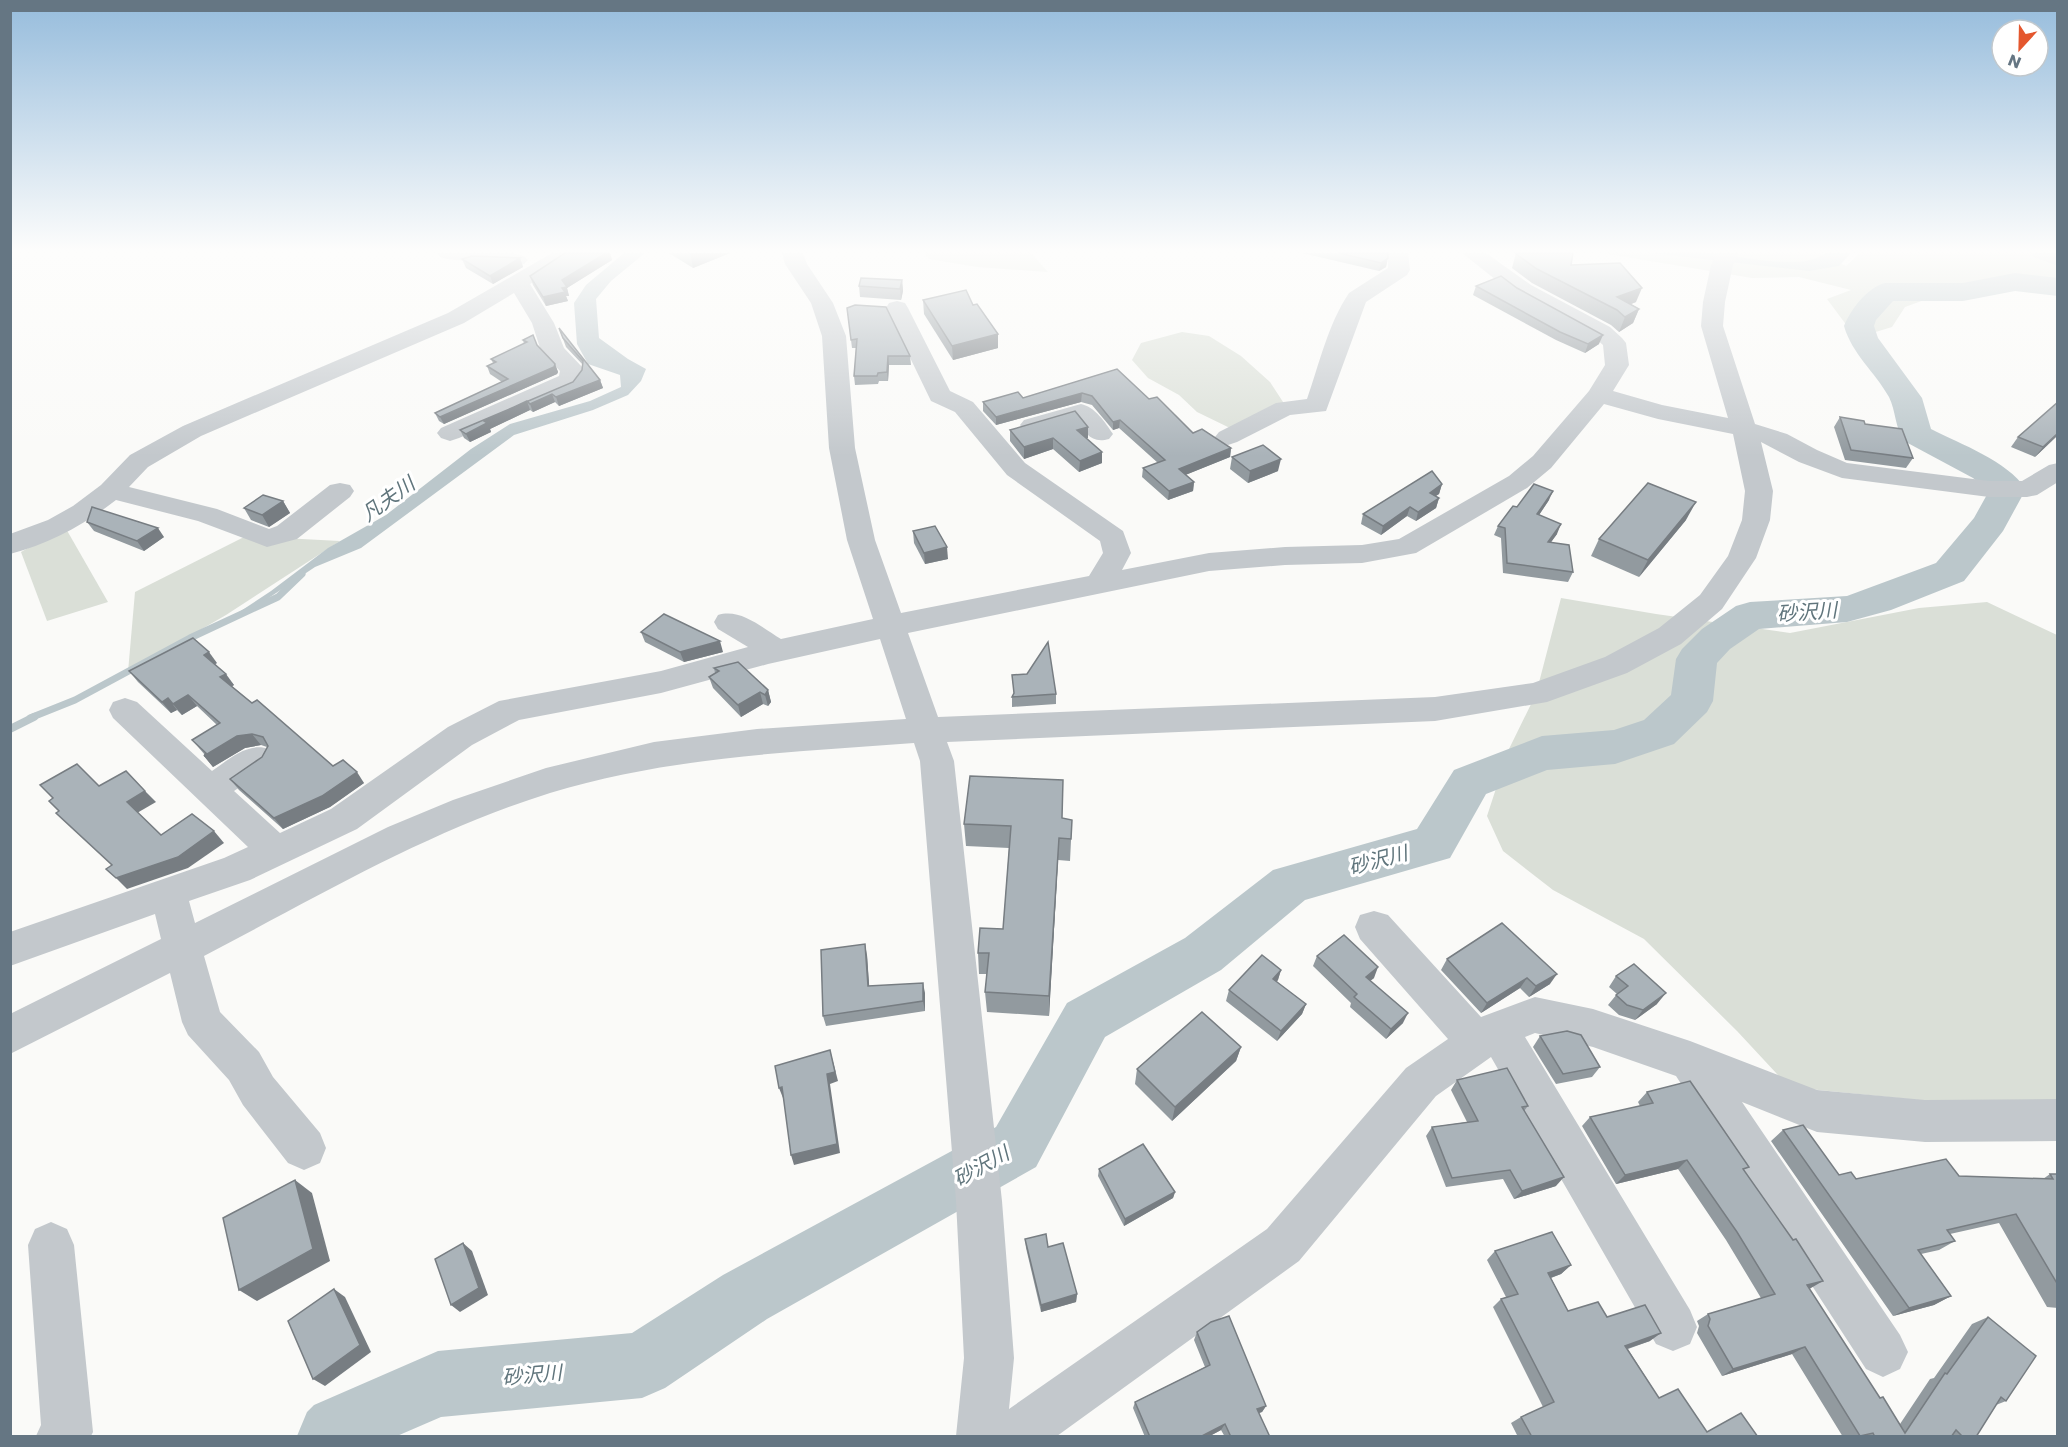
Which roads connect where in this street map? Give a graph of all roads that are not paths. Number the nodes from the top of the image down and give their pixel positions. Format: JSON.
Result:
{"nodes":[{"id":1,"x":450,"y":321,"type":"edge"},
{"id":2,"x":542,"y":321,"type":"edge"},
{"id":3,"x":834,"y":321,"type":"edge"},
{"id":4,"x":901,"y":321,"type":"edge"},
{"id":5,"x":1346,"y":321,"type":"edge"},
{"id":6,"x":1579,"y":321,"type":"edge"},
{"id":7,"x":1712,"y":321,"type":"edge"},
{"id":8,"x":1599,"y":395,"type":"junction"},
{"id":9,"x":1745,"y":429,"type":"junction"},
{"id":10,"x":450,"y":433,"type":"dead end"},
{"id":11,"x":1100,"y":434,"type":"dead end"},
{"id":12,"x":990,"y":437,"type":"junction"},
{"id":13,"x":1228,"y":437,"type":"dead end"},
{"id":14,"x":2058,"y":471,"type":"edge"},
{"id":15,"x":111,"y":491,"type":"junction"},
{"id":16,"x":340,"y":491,"type":"dead end"},
{"id":17,"x":10,"y":545,"type":"edge"},
{"id":18,"x":1101,"y":583,"type":"junction"},
{"id":19,"x":729,"y":622,"type":"dead end"},
{"id":20,"x":891,"y":626,"type":"junction"},
{"id":21,"x":777,"y":651,"type":"junction"},
{"id":22,"x":125,"y":711,"type":"dead end"},
{"id":23,"x":927,"y":730,"type":"junction"},
{"id":24,"x":257,"y":758,"type":"edge"},
{"id":25,"x":211,"y":789,"type":"junction"},
{"id":26,"x":276,"y":851,"type":"junction"},
{"id":27,"x":169,"y":895,"type":"junction"},
{"id":28,"x":1374,"y":927,"type":"dead end"},
{"id":29,"x":183,"y":947,"type":"junction"},
{"id":30,"x":10,"y":949,"type":"edge"},
{"id":31,"x":10,"y":1035,"type":"edge"},
{"id":32,"x":1487,"y":1036,"type":"junction"},
{"id":33,"x":1690,"y":1061,"type":"junction"},
{"id":34,"x":2058,"y":1120,"type":"edge"},
{"id":35,"x":304,"y":1148,"type":"dead end"},
{"id":36,"x":51,"y":1245,"type":"dead end"},
{"id":37,"x":1673,"y":1327,"type":"dead end"},
{"id":38,"x":1883,"y":1352,"type":"dead end"},
{"id":39,"x":62,"y":1437,"type":"edge"},
{"id":40,"x":981,"y":1437,"type":"edge"},
{"id":41,"x":1014,"y":1437,"type":"edge"}],
"edges":[{"from":1,"to":15,"type":"street"},
{"from":2,"to":10,"type":"street"},
{"from":3,"to":20,"type":"street"},
{"from":4,"to":12,"type":"street"},
{"from":5,"to":13,"type":"street"},
{"from":6,"to":8,"type":"street"},
{"from":7,"to":9,"type":"street"},
{"from":8,"to":9,"type":"street"},
{"from":8,"to":18,"type":"street"},
{"from":9,"to":14,"type":"street"},
{"from":9,"to":23,"type":"street"},
{"from":11,"to":12,"type":"street"},
{"from":12,"to":18,"type":"street"},
{"from":15,"to":16,"type":"street"},
{"from":15,"to":17,"type":"street"},
{"from":18,"to":20,"type":"street"},
{"from":19,"to":21,"type":"street"},
{"from":20,"to":21,"type":"street"},
{"from":20,"to":23,"type":"street"},
{"from":21,"to":26,"type":"street"},
{"from":22,"to":25,"type":"street"},
{"from":23,"to":29,"type":"street"},
{"from":23,"to":40,"type":"street"},
{"from":24,"to":25,"type":"street"},
{"from":25,"to":26,"type":"street"},
{"from":26,"to":27,"type":"street"},
{"from":27,"to":29,"type":"street"},
{"from":27,"to":30,"type":"street"},
{"from":28,"to":32,"type":"street"},
{"from":29,"to":31,"type":"street"},
{"from":29,"to":35,"type":"street"},
{"from":32,"to":33,"type":"street"},
{"from":32,"to":37,"type":"street"},
{"from":32,"to":41,"type":"street"},
{"from":33,"to":34,"type":"street"},
{"from":33,"to":38,"type":"street"},
{"from":36,"to":39,"type":"street"}]}
